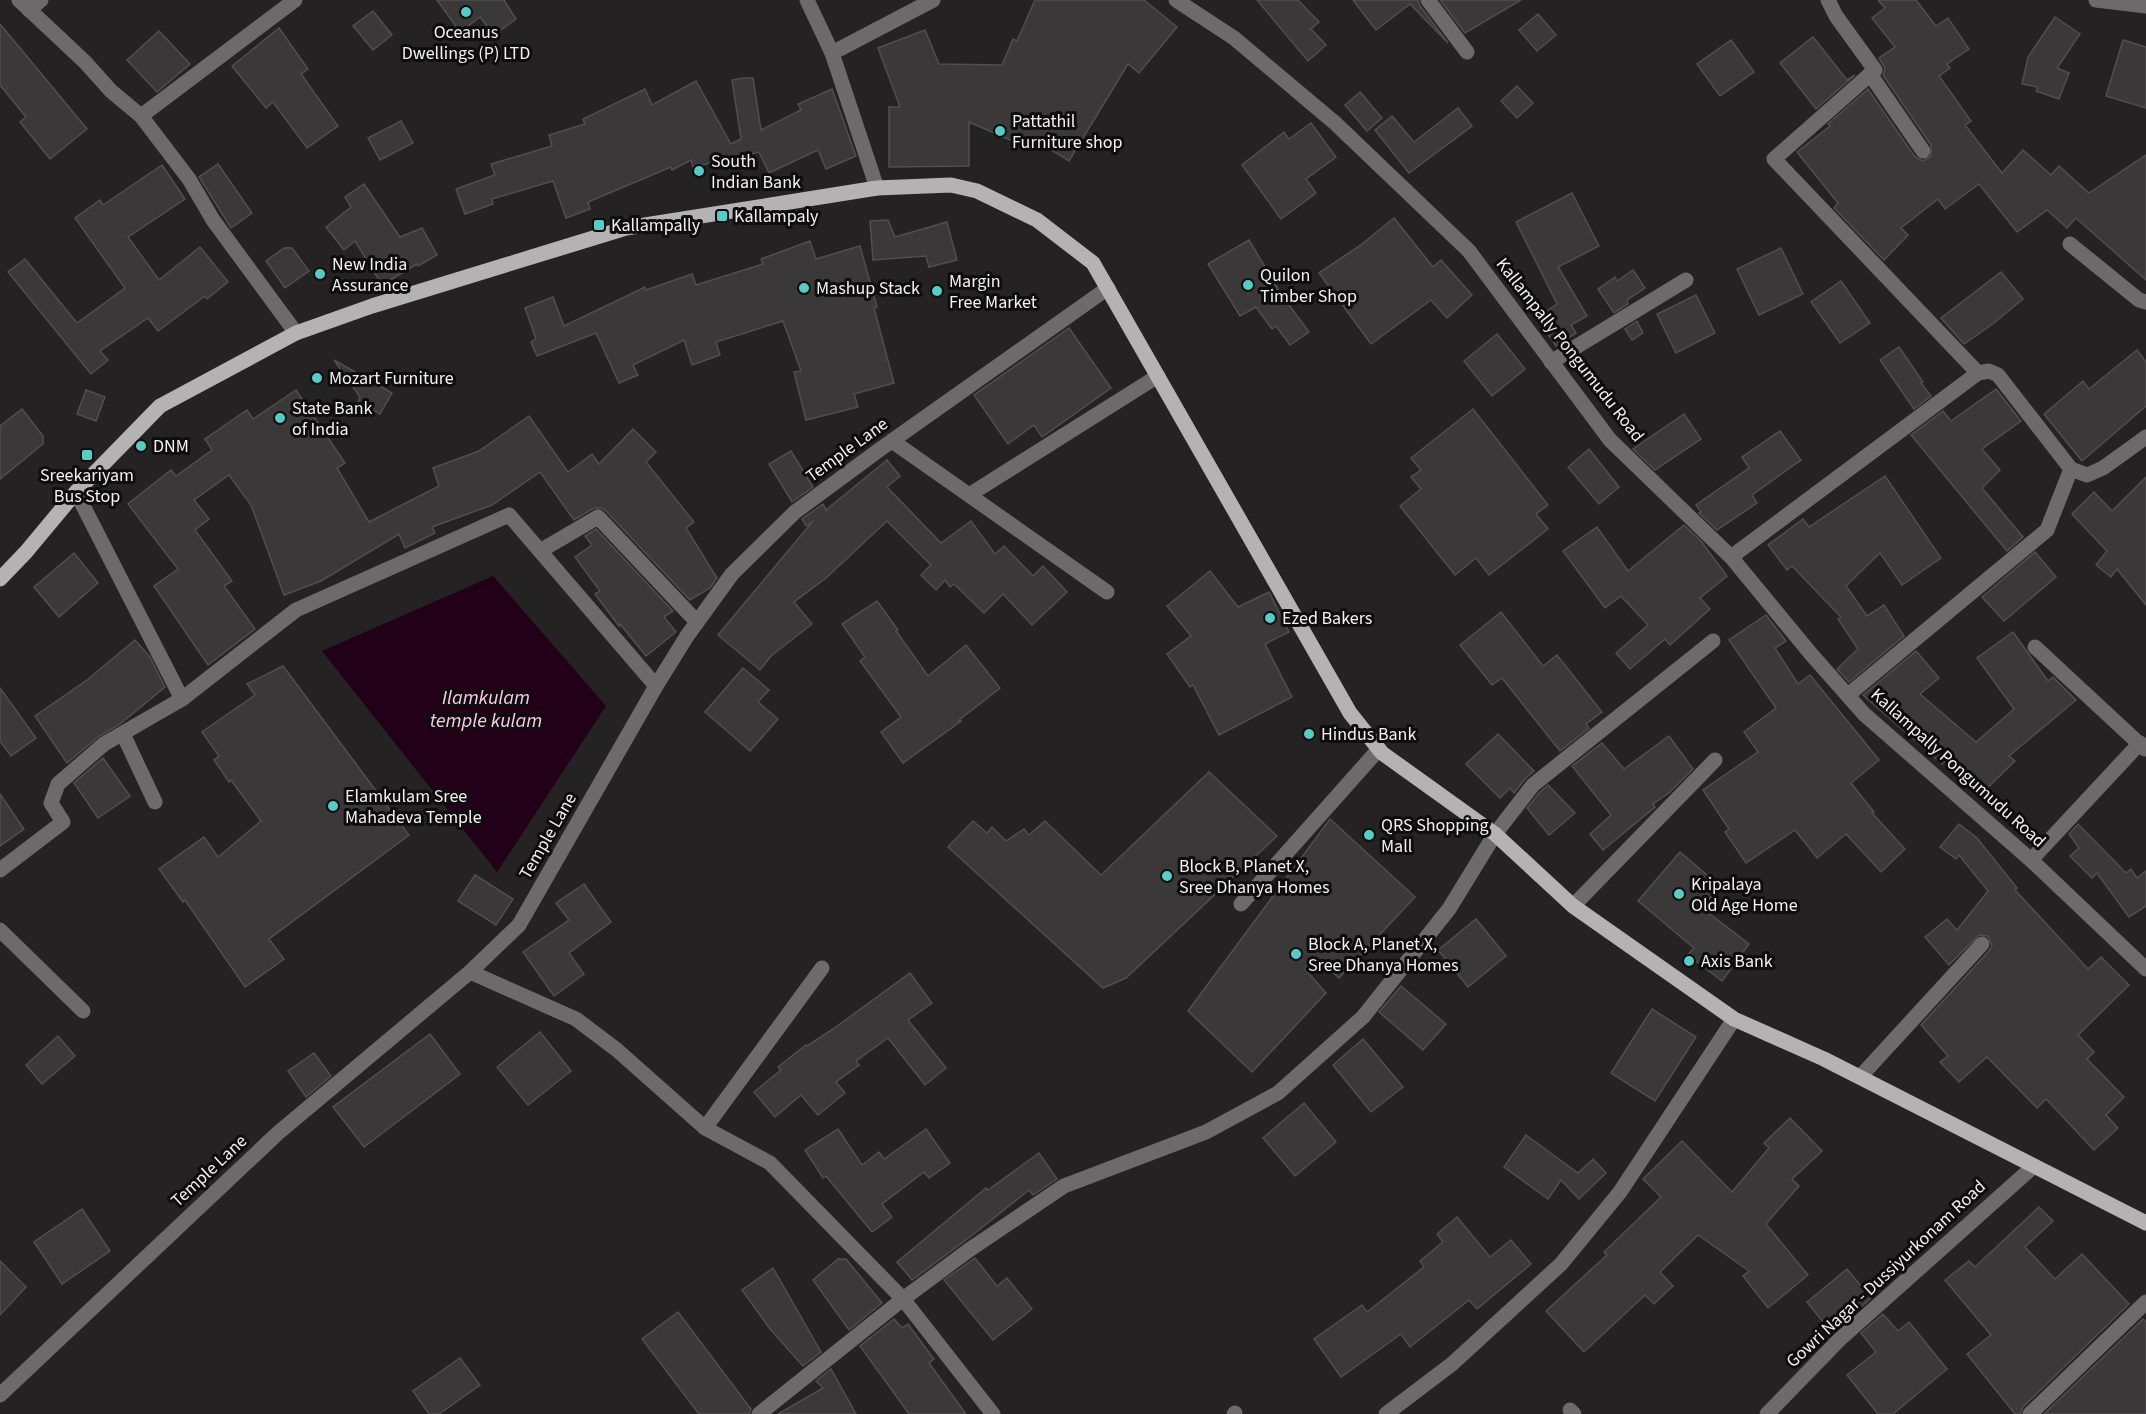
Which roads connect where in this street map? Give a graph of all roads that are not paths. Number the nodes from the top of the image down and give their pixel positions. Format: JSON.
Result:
{"nodes":[{"id":1,"x":41,"y":0,"type":"edge"},
{"id":2,"x":295,"y":0,"type":"edge"},
{"id":3,"x":807,"y":0,"type":"edge"},
{"id":4,"x":933,"y":0,"type":"edge"},
{"id":5,"x":1176,"y":0,"type":"edge"},
{"id":6,"x":1428,"y":0,"type":"edge"},
{"id":7,"x":1828,"y":0,"type":"edge"},
{"id":8,"x":2096,"y":0,"type":"edge"},
{"id":9,"x":24,"y":5,"type":"edge"},
{"id":10,"x":2146,"y":6,"type":"edge"},
{"id":11,"x":1467,"y":52,"type":"dead end"},
{"id":12,"x":832,"y":54,"type":"junction"},
{"id":13,"x":1870,"y":74,"type":"junction"},
{"id":14,"x":141,"y":116,"type":"junction"},
{"id":15,"x":1923,"y":151,"type":"dead end"},
{"id":16,"x":877,"y":188,"type":"junction"},
{"id":17,"x":2070,"y":244,"type":"dead end"},
{"id":18,"x":1686,"y":280,"type":"dead end"},
{"id":19,"x":1108,"y":288,"type":"junction"},
{"id":20,"x":2146,"y":302,"type":"edge"},
{"id":21,"x":296,"y":333,"type":"junction"},
{"id":22,"x":1551,"y":362,"type":"junction"},
{"id":23,"x":1978,"y":373,"type":"junction"},
{"id":24,"x":1158,"y":376,"type":"junction"},
{"id":25,"x":2146,"y":437,"type":"edge"},
{"id":26,"x":892,"y":441,"type":"junction"},
{"id":27,"x":2071,"y":469,"type":"junction"},
{"id":28,"x":76,"y":492,"type":"junction"},
{"id":29,"x":969,"y":495,"type":"junction"},
{"id":30,"x":540,"y":551,"type":"junction"},
{"id":31,"x":1731,"y":557,"type":"junction"},
{"id":32,"x":0,"y":579,"type":"edge"},
{"id":33,"x":1107,"y":592,"type":"dead end"},
{"id":34,"x":697,"y":622,"type":"junction"},
{"id":35,"x":1713,"y":641,"type":"dead end"},
{"id":36,"x":2035,"y":648,"type":"dead end"},
{"id":37,"x":656,"y":686,"type":"junction"},
{"id":38,"x":1848,"y":696,"type":"junction"},
{"id":39,"x":182,"y":699,"type":"junction"},
{"id":40,"x":123,"y":734,"type":"junction"},
{"id":41,"x":2143,"y":746,"type":"edge"},
{"id":42,"x":1379,"y":749,"type":"junction"},
{"id":43,"x":1715,"y":760,"type":"dead end"},
{"id":44,"x":155,"y":802,"type":"dead end"},
{"id":45,"x":1495,"y":834,"type":"junction"},
{"id":46,"x":2031,"y":860,"type":"junction"},
{"id":47,"x":0,"y":870,"type":"edge"},
{"id":48,"x":1241,"y":904,"type":"dead end"},
{"id":49,"x":1573,"y":906,"type":"junction"},
{"id":50,"x":0,"y":930,"type":"edge"},
{"id":51,"x":1982,"y":944,"type":"dead end"},
{"id":52,"x":822,"y":968,"type":"dead end"},
{"id":53,"x":2146,"y":969,"type":"edge"},
{"id":54,"x":470,"y":972,"type":"junction"},
{"id":55,"x":83,"y":1011,"type":"dead end"},
{"id":56,"x":1734,"y":1019,"type":"junction"},
{"id":57,"x":1860,"y":1077,"type":"junction"},
{"id":58,"x":705,"y":1128,"type":"junction"},
{"id":59,"x":2034,"y":1166,"type":"junction"},
{"id":60,"x":2146,"y":1223,"type":"edge"},
{"id":61,"x":903,"y":1299,"type":"junction"},
{"id":62,"x":2146,"y":1302,"type":"edge"},
{"id":63,"x":0,"y":1395,"type":"edge"},
{"id":64,"x":759,"y":1414,"type":"edge"},
{"id":65,"x":993,"y":1414,"type":"edge"},
{"id":66,"x":1386,"y":1414,"type":"edge"},
{"id":67,"x":1767,"y":1414,"type":"edge"},
{"id":68,"x":2030,"y":1414,"type":"edge"}],
"edges":[{"from":1,"to":9,"type":"street"},
{"from":2,"to":14,"type":"street"},
{"from":3,"to":12,"type":"street"},
{"from":4,"to":12,"type":"street"},
{"from":5,"to":22,"type":"street","name":"Kallampally Pongumudu Road"},
{"from":6,"to":11,"type":"street"},
{"from":7,"to":13,"type":"street"},
{"from":8,"to":10,"type":"street"},
{"from":9,"to":14,"type":"street"},
{"from":12,"to":16,"type":"street"},
{"from":13,"to":15,"type":"street"},
{"from":13,"to":23,"type":"street"},
{"from":14,"to":21,"type":"street"},
{"from":16,"to":19,"type":"main road"},
{"from":16,"to":21,"type":"main road"},
{"from":17,"to":20,"type":"street"},
{"from":18,"to":22,"type":"street"},
{"from":19,"to":24,"type":"main road"},
{"from":19,"to":26,"type":"street","name":"Temple Lane"},
{"from":21,"to":28,"type":"main road"},
{"from":22,"to":31,"type":"street","name":"Kallampally Pongumudu Road"},
{"from":23,"to":27,"type":"street"},
{"from":23,"to":31,"type":"street"},
{"from":24,"to":29,"type":"street"},
{"from":24,"to":42,"type":"main road"},
{"from":25,"to":27,"type":"street"},
{"from":26,"to":29,"type":"street"},
{"from":26,"to":34,"type":"street","name":"Temple Lane"},
{"from":27,"to":38,"type":"street"},
{"from":28,"to":32,"type":"main road"},
{"from":28,"to":39,"type":"street"},
{"from":29,"to":33,"type":"street"},
{"from":30,"to":34,"type":"street"},
{"from":30,"to":37,"type":"street"},
{"from":30,"to":39,"type":"street"},
{"from":31,"to":38,"type":"street","name":"Kallampally Pongumudu Road"},
{"from":34,"to":37,"type":"street","name":"Temple Lane"},
{"from":35,"to":45,"type":"street"},
{"from":36,"to":41,"type":"street"},
{"from":37,"to":54,"type":"street","name":"Temple Lane"},
{"from":38,"to":46,"type":"street","name":"Kallampally Pongumudu Road"},
{"from":39,"to":40,"type":"street"},
{"from":40,"to":44,"type":"street"},
{"from":40,"to":47,"type":"street"},
{"from":41,"to":46,"type":"street"},
{"from":42,"to":45,"type":"main road"},
{"from":42,"to":48,"type":"street"},
{"from":43,"to":49,"type":"street"},
{"from":45,"to":49,"type":"main road"},
{"from":45,"to":61,"type":"street"},
{"from":46,"to":53,"type":"street","name":"Kallampally Pongumudu Road"},
{"from":49,"to":56,"type":"main road"},
{"from":50,"to":55,"type":"street"},
{"from":51,"to":57,"type":"street"},
{"from":52,"to":58,"type":"street"},
{"from":54,"to":58,"type":"street"},
{"from":54,"to":63,"type":"street","name":"Temple Lane"},
{"from":56,"to":57,"type":"main road"},
{"from":56,"to":66,"type":"street"},
{"from":57,"to":59,"type":"main road"},
{"from":58,"to":61,"type":"street"},
{"from":59,"to":60,"type":"main road"},
{"from":59,"to":67,"type":"street","name":"Gowri Nagar - Dussiyurkonam Road"},
{"from":61,"to":64,"type":"street"},
{"from":61,"to":65,"type":"street"},
{"from":62,"to":68,"type":"street"}]}
